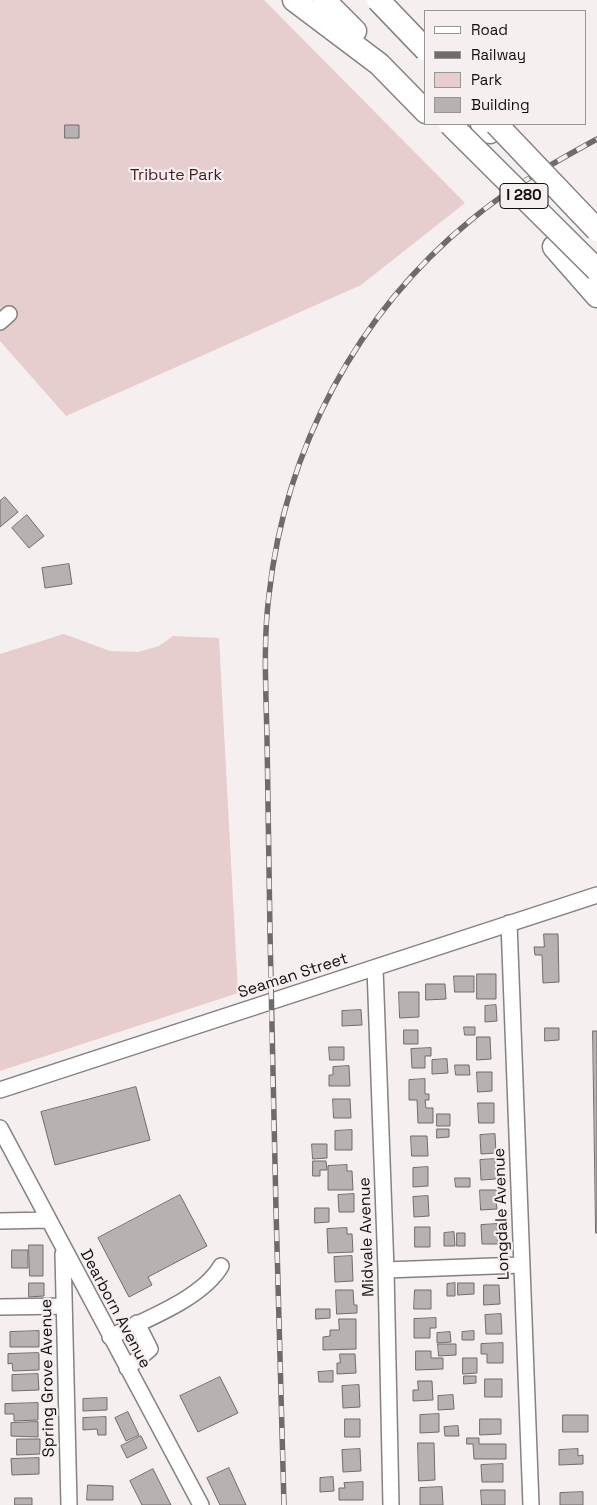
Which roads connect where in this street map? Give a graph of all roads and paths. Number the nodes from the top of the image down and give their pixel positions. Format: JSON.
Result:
{"nodes":[{"id":1,"x":294,"y":0,"type":"edge"},
{"id":2,"x":324,"y":0,"type":"edge"},
{"id":3,"x":380,"y":0,"type":"edge"},
{"id":4,"x":424,"y":48,"type":"edge"},
{"id":5,"x":424,"y":60,"type":"edge"},
{"id":6,"x":424,"y":98,"type":"edge"},
{"id":7,"x":424,"y":110,"type":"edge"},
{"id":8,"x":438,"y":125,"type":"edge"},
{"id":9,"x":451,"y":125,"type":"edge"},
{"id":10,"x":489,"y":127,"type":"edge"},
{"id":11,"x":597,"y":231,"type":"edge"},
{"id":12,"x":597,"y":270,"type":"edge"},
{"id":13,"x":597,"y":296,"type":"edge"},
{"id":14,"x":597,"y":895,"type":"edge"},
{"id":15,"x":509,"y":923,"type":"junction"},
{"id":16,"x":375,"y":968,"type":"junction"},
{"id":17,"x":0,"y":1090,"type":"edge"},
{"id":18,"x":0,"y":1128,"type":"edge"},
{"id":19,"x":49,"y":1220,"type":"junction"},
{"id":20,"x":0,"y":1221,"type":"edge"},
{"id":21,"x":63,"y":1250,"type":"junction"},
{"id":22,"x":522,"y":1265,"type":"junction"},
{"id":23,"x":221,"y":1266,"type":"dead end"},
{"id":24,"x":386,"y":1270,"type":"junction"},
{"id":25,"x":64,"y":1306,"type":"junction"},
{"id":26,"x":0,"y":1307,"type":"edge"},
{"id":27,"x":137,"y":1323,"type":"junction"},
{"id":28,"x":110,"y":1337,"type":"junction"},
{"id":29,"x":127,"y":1368,"type":"junction"},
{"id":30,"x":69,"y":1505,"type":"edge"},
{"id":31,"x":201,"y":1505,"type":"edge"},
{"id":32,"x":391,"y":1505,"type":"edge"},
{"id":33,"x":531,"y":1505,"type":"edge"}],
"edges":[{"from":1,"to":7,"type":"highway"},
{"from":2,"to":6,"type":"highway"},
{"from":3,"to":4,"type":"highway","bridge":true},
{"from":3,"to":5,"type":"highway"},
{"from":8,"to":13,"type":"highway"},
{"from":9,"to":12,"type":"highway","number":"I 280","bridge":true},
{"from":10,"to":11,"type":"highway","number":"I 280","bridge":true},
{"from":10,"to":11,"type":"highway"},
{"from":14,"to":15,"type":"street","name":"Seaman Street"},
{"from":15,"to":16,"type":"street","name":"Seaman Street"},
{"from":15,"to":22,"type":"street","name":"Longdale Avenue"},
{"from":16,"to":17,"type":"street","name":"Seaman Street"},
{"from":16,"to":24,"type":"street","name":"Midvale Avenue"},
{"from":18,"to":19,"type":"street","name":"Dearborn Avenue"},
{"from":19,"to":20,"type":"street"},
{"from":19,"to":21,"type":"street","name":"Dearborn Avenue"},
{"from":21,"to":25,"type":"street","name":"Spring Grove Avenue"},
{"from":21,"to":28,"type":"street","name":"Dearborn Avenue"},
{"from":22,"to":24,"type":"street"},
{"from":22,"to":33,"type":"street","name":"Longdale Avenue"},
{"from":23,"to":27,"type":"street"},
{"from":24,"to":32,"type":"street","name":"Midvale Avenue"},
{"from":25,"to":26,"type":"street"},
{"from":25,"to":30,"type":"street","name":"Spring Grove Avenue"},
{"from":27,"to":28,"type":"street"},
{"from":27,"to":29,"type":"street"},
{"from":28,"to":29,"type":"street","name":"Dearborn Avenue"},
{"from":29,"to":31,"type":"street","name":"Dearborn Avenue"}]}
